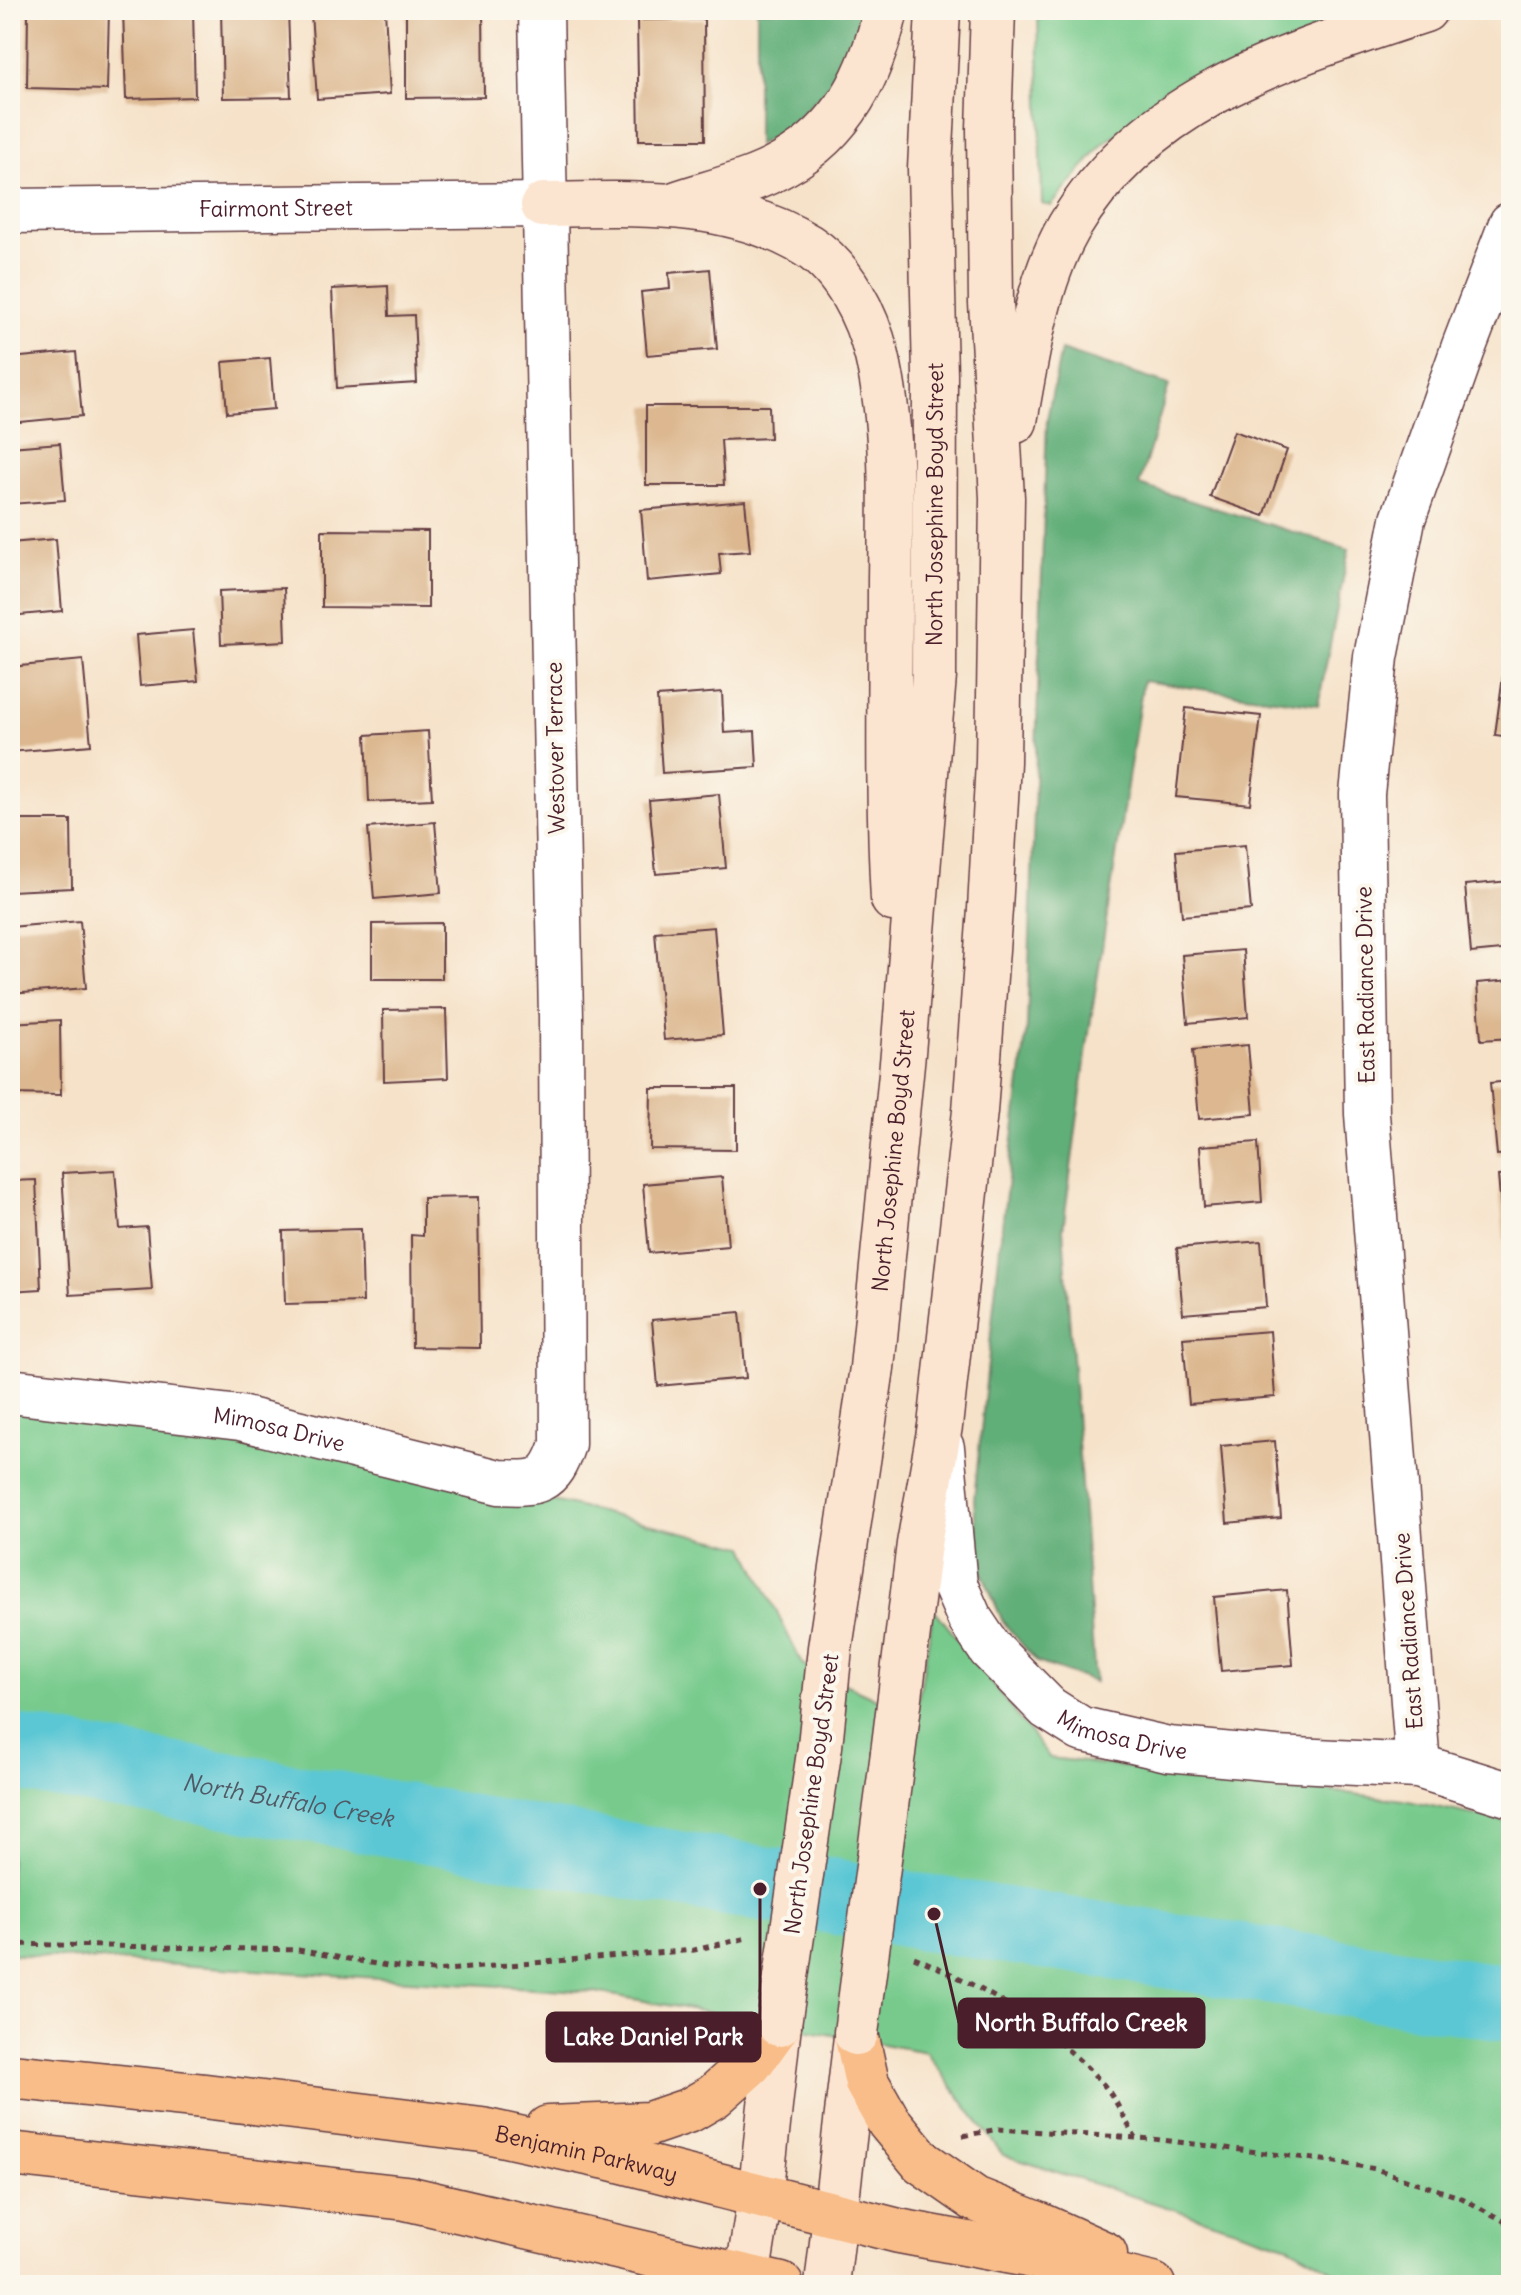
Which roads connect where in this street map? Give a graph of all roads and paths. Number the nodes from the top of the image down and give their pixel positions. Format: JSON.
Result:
{"nodes":[{"id":1,"x":541,"y":10,"type":"edge"},
{"id":2,"x":886,"y":10,"type":"edge"},
{"id":3,"x":938,"y":10,"type":"edge"},
{"id":4,"x":993,"y":10,"type":"edge"},
{"id":5,"x":1425,"y":10,"type":"edge"},
{"id":6,"x":675,"y":204,"type":"junction"},
{"id":7,"x":543,"y":205,"type":"junction"},
{"id":8,"x":10,"y":211,"type":"edge"},
{"id":9,"x":1511,"y":224,"type":"edge"},
{"id":10,"x":1002,"y":498,"type":"junction"},
{"id":11,"x":903,"y":1053,"type":"junction"},
{"id":12,"x":10,"y":1391,"type":"edge"},
{"id":13,"x":940,"y":1426,"type":"junction"},
{"id":14,"x":543,"y":1479,"type":"joint"},
{"id":15,"x":1418,"y":1766,"type":"junction"},
{"id":16,"x":1511,"y":1795,"type":"edge"},
{"id":17,"x":747,"y":1938,"type":"dead end"},
{"id":18,"x":10,"y":1944,"type":"edge"},
{"id":19,"x":914,"y":1957,"type":"dead end"},
{"id":20,"x":779,"y":2024,"type":"junction"},
{"id":21,"x":856,"y":2033,"type":"junction"},
{"id":22,"x":10,"y":2076,"type":"edge"},
{"id":23,"x":482,"y":2130,"type":"junction"},
{"id":24,"x":952,"y":2138,"type":"dead end"},
{"id":25,"x":1135,"y":2138,"type":"junction"},
{"id":26,"x":10,"y":2154,"type":"edge"},
{"id":27,"x":760,"y":2197,"type":"junction"},
{"id":28,"x":836,"y":2215,"type":"junction"},
{"id":29,"x":1511,"y":2225,"type":"edge"},
{"id":30,"x":758,"y":2283,"type":"edge"},
{"id":31,"x":827,"y":2285,"type":"edge"},
{"id":32,"x":1153,"y":2285,"type":"edge"},
{"id":33,"x":1173,"y":2285,"type":"edge"}],
"edges":[{"from":1,"to":7,"type":"street","name":"Westover Terrace"},
{"from":2,"to":6,"type":"main road"},
{"from":3,"to":11,"type":"main road","name":"North Josephine Boyd Street"},
{"from":4,"to":10,"type":"main road"},
{"from":5,"to":10,"type":"main road"},
{"from":6,"to":7,"type":"main road"},
{"from":6,"to":11,"type":"main road"},
{"from":7,"to":8,"type":"street","name":"Fairmont Street"},
{"from":7,"to":14,"type":"street","name":"Westover Terrace"},
{"from":9,"to":15,"type":"street","name":"East Radiance Drive"},
{"from":10,"to":13,"type":"main road"},
{"from":11,"to":20,"type":"main road","name":"North Josephine Boyd Street","bridge":true},
{"from":12,"to":14,"type":"street","name":"Mimosa Drive"},
{"from":13,"to":15,"type":"street","name":"Mimosa Drive"},
{"from":13,"to":21,"type":"main road","bridge":true},
{"from":15,"to":16,"type":"street","name":"Mimosa Drive"},
{"from":17,"to":18,"type":"path"},
{"from":19,"to":25,"type":"path"},
{"from":20,"to":23,"type":"main road"},
{"from":20,"to":27,"type":"main road","name":"North Josephine Boyd Street"},
{"from":21,"to":28,"type":"main road"},
{"from":21,"to":33,"type":"main road"},
{"from":22,"to":23,"type":"main road","name":"Benjamin Parkway"},
{"from":23,"to":27,"type":"main road","name":"Benjamin Parkway"},
{"from":24,"to":25,"type":"path"},
{"from":25,"to":29,"type":"path"},
{"from":26,"to":30,"type":"main road"},
{"from":27,"to":28,"type":"main road","name":"Benjamin Parkway"},
{"from":27,"to":30,"type":"main road","name":"North Josephine Boyd Street"},
{"from":28,"to":31,"type":"main road"},
{"from":28,"to":32,"type":"main road","name":"Benjamin Parkway"}]}
